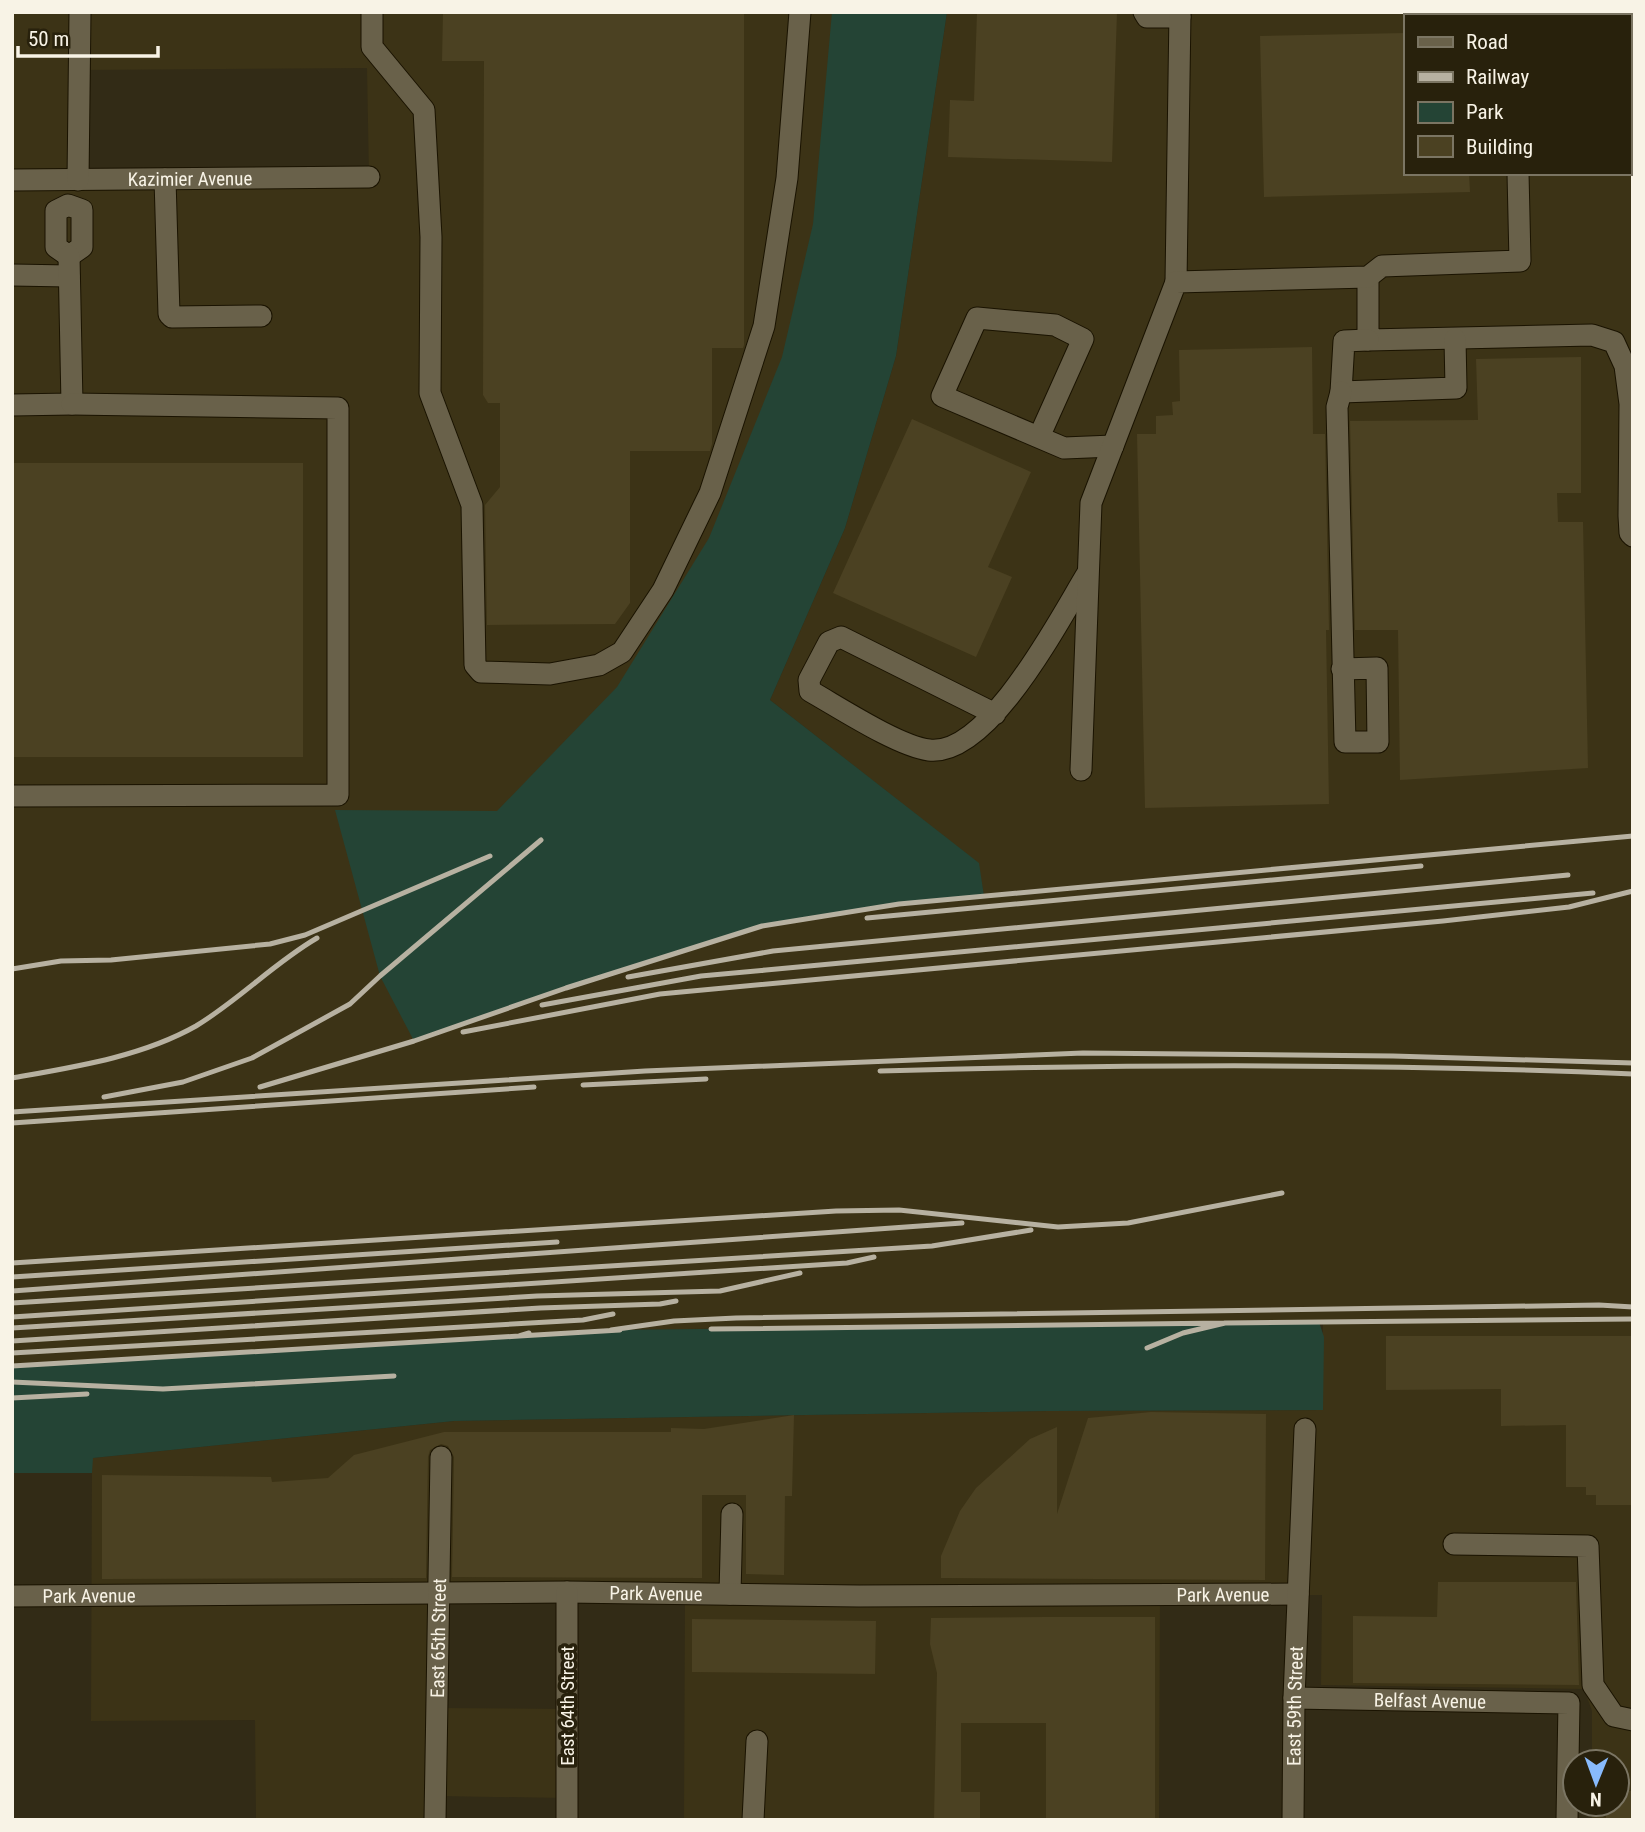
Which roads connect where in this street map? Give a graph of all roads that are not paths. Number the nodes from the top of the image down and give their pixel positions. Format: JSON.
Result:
{"nodes":[{"id":1,"x":80,"y":12,"type":"edge"},
{"id":2,"x":372,"y":12,"type":"edge"},
{"id":3,"x":800,"y":12,"type":"edge"},
{"id":4,"x":1144,"y":12,"type":"edge"},
{"id":5,"x":1180,"y":15,"type":"edge"},
{"id":6,"x":1518,"y":175,"type":"edge"},
{"id":7,"x":369,"y":177,"type":"dead end"},
{"id":8,"x":165,"y":179,"type":"junction"},
{"id":9,"x":12,"y":180,"type":"edge"},
{"id":10,"x":73,"y":180,"type":"junction"},
{"id":11,"x":69,"y":266,"type":"junction"},
{"id":12,"x":12,"y":275,"type":"edge"},
{"id":13,"x":1368,"y":277,"type":"junction"},
{"id":14,"x":1176,"y":282,"type":"junction"},
{"id":15,"x":261,"y":316,"type":"dead end"},
{"id":16,"x":1455,"y":339,"type":"junction"},
{"id":17,"x":1368,"y":340,"type":"junction"},
{"id":18,"x":1341,"y":392,"type":"junction"},
{"id":19,"x":72,"y":404,"type":"junction"},
{"id":20,"x":12,"y":405,"type":"edge"},
{"id":21,"x":1039,"y":437,"type":"junction"},
{"id":22,"x":1113,"y":446,"type":"junction"},
{"id":23,"x":1633,"y":536,"type":"edge"},
{"id":24,"x":1088,"y":572,"type":"junction"},
{"id":25,"x":1342,"y":669,"type":"dead end"},
{"id":26,"x":995,"y":714,"type":"junction"},
{"id":27,"x":1081,"y":770,"type":"dead end"},
{"id":28,"x":12,"y":796,"type":"edge"},
{"id":29,"x":1305,"y":1429,"type":"dead end"},
{"id":30,"x":440,"y":1457,"type":"dead end"},
{"id":31,"x":732,"y":1514,"type":"dead end"},
{"id":32,"x":1454,"y":1544,"type":"dead end"},
{"id":33,"x":567,"y":1592,"type":"junction"},
{"id":34,"x":437,"y":1594,"type":"junction"},
{"id":35,"x":730,"y":1594,"type":"junction"},
{"id":36,"x":1298,"y":1594,"type":"junction"},
{"id":37,"x":12,"y":1597,"type":"edge"},
{"id":38,"x":1294,"y":1698,"type":"junction"},
{"id":39,"x":1633,"y":1720,"type":"edge"},
{"id":40,"x":757,"y":1741,"type":"dead end"},
{"id":41,"x":435,"y":1820,"type":"edge"},
{"id":42,"x":567,"y":1820,"type":"edge"},
{"id":43,"x":753,"y":1820,"type":"edge"},
{"id":44,"x":1293,"y":1820,"type":"edge"},
{"id":45,"x":1567,"y":1820,"type":"edge"}],
"edges":[{"from":1,"to":10,"type":"street"},
{"from":2,"to":3,"type":"street"},
{"from":4,"to":5,"type":"street"},
{"from":5,"to":14,"type":"street"},
{"from":6,"to":13,"type":"street"},
{"from":7,"to":8,"type":"street","name":"Kazimier Avenue"},
{"from":8,"to":10,"type":"street","name":"Kazimier Avenue"},
{"from":8,"to":15,"type":"street"},
{"from":9,"to":10,"type":"street","name":"Kazimier Avenue"},
{"from":10,"to":11,"type":"street"},
{"from":11,"to":12,"type":"street"},
{"from":11,"to":19,"type":"street"},
{"from":13,"to":14,"type":"street"},
{"from":13,"to":17,"type":"street"},
{"from":14,"to":22,"type":"street"},
{"from":16,"to":17,"type":"street"},
{"from":16,"to":18,"type":"street"},
{"from":16,"to":23,"type":"street"},
{"from":17,"to":18,"type":"street"},
{"from":18,"to":25,"type":"street"},
{"from":19,"to":20,"type":"street"},
{"from":19,"to":28,"type":"street"},
{"from":21,"to":21,"type":"street"},
{"from":21,"to":22,"type":"street"},
{"from":22,"to":24,"type":"street"},
{"from":24,"to":26,"type":"street"},
{"from":24,"to":27,"type":"street"},
{"from":26,"to":26,"type":"street"},
{"from":29,"to":36,"type":"street","name":"East 59th Street"},
{"from":30,"to":34,"type":"street","name":"East 65th Street"},
{"from":31,"to":35,"type":"street"},
{"from":32,"to":39,"type":"street"},
{"from":33,"to":34,"type":"street","name":"Park Avenue"},
{"from":33,"to":35,"type":"street","name":"Park Avenue"},
{"from":33,"to":42,"type":"street","name":"East 64th Street"},
{"from":34,"to":37,"type":"street","name":"Park Avenue"},
{"from":34,"to":41,"type":"street","name":"East 65th Street"},
{"from":35,"to":36,"type":"street","name":"Park Avenue"},
{"from":36,"to":38,"type":"street","name":"East 59th Street"},
{"from":38,"to":44,"type":"street","name":"East 59th Street"},
{"from":38,"to":45,"type":"street","name":"Belfast Avenue"},
{"from":40,"to":43,"type":"street"}]}
